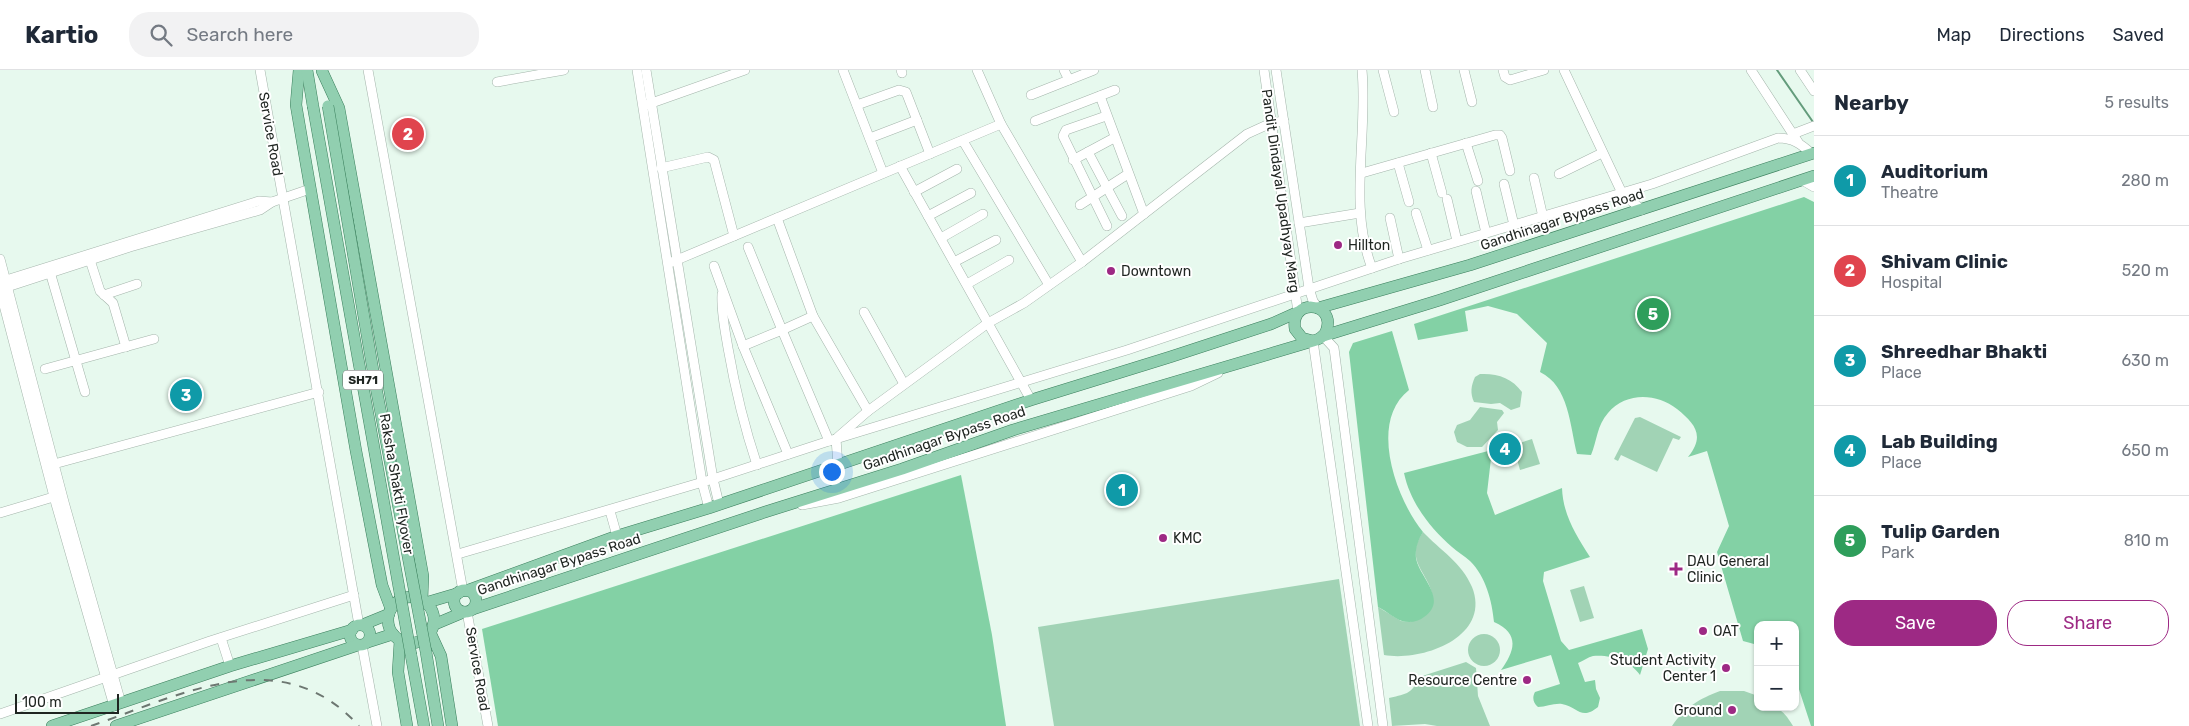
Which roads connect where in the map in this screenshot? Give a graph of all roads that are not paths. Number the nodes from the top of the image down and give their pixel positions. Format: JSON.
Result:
{"nodes":[{"id":1,"x":260,"y":70,"type":"edge"},
{"id":2,"x":300,"y":70,"type":"edge"},
{"id":3,"x":307,"y":70,"type":"edge"},
{"id":4,"x":322,"y":70,"type":"edge"},
{"id":5,"x":368,"y":70,"type":"edge"},
{"id":6,"x":564,"y":70,"type":"edge"},
{"id":7,"x":637,"y":70,"type":"edge"},
{"id":8,"x":646,"y":70,"type":"edge"},
{"id":9,"x":745,"y":70,"type":"edge"},
{"id":10,"x":844,"y":70,"type":"edge"},
{"id":11,"x":977,"y":70,"type":"edge"},
{"id":12,"x":1064,"y":70,"type":"edge"},
{"id":13,"x":1094,"y":70,"type":"edge"},
{"id":14,"x":1264,"y":70,"type":"edge"},
{"id":15,"x":1276,"y":70,"type":"edge"},
{"id":16,"x":1362,"y":70,"type":"edge"},
{"id":17,"x":1384,"y":70,"type":"edge"},
{"id":18,"x":1425,"y":70,"type":"edge"},
{"id":19,"x":1464,"y":70,"type":"edge"},
{"id":20,"x":1502,"y":70,"type":"edge"},
{"id":21,"x":1544,"y":70,"type":"edge"},
{"id":22,"x":1564,"y":70,"type":"edge"},
{"id":23,"x":1751,"y":70,"type":"edge"},
{"id":24,"x":1800,"y":70,"type":"edge"},
{"id":25,"x":530,"y":73,"type":"edge"},
{"id":26,"x":725,"y":73,"type":"edge"},
{"id":27,"x":1069,"y":80,"type":"junction"},
{"id":28,"x":497,"y":82,"type":"dead end"},
{"id":29,"x":1115,"y":90,"type":"dead end"},
{"id":30,"x":1814,"y":91,"type":"edge"},
{"id":31,"x":1031,"y":95,"type":"dead end"},
{"id":32,"x":1100,"y":96,"type":"junction"},
{"id":33,"x":1472,"y":102,"type":"dead end"},
{"id":34,"x":647,"y":105,"type":"junction"},
{"id":35,"x":857,"y":105,"type":"junction"},
{"id":36,"x":1433,"y":107,"type":"dead end"},
{"id":37,"x":1394,"y":112,"type":"dead end"},
{"id":38,"x":1106,"y":116,"type":"junction"},
{"id":39,"x":917,"y":120,"type":"junction"},
{"id":40,"x":1035,"y":121,"type":"dead end"},
{"id":41,"x":1284,"y":121,"type":"junction"},
{"id":42,"x":1271,"y":123,"type":"junction"},
{"id":43,"x":1001,"y":124,"type":"junction"},
{"id":44,"x":1814,"y":126,"type":"edge"},
{"id":45,"x":1793,"y":134,"type":"junction"},
{"id":46,"x":870,"y":138,"type":"junction"},
{"id":47,"x":1114,"y":138,"type":"junction"},
{"id":48,"x":963,"y":141,"type":"junction"},
{"id":49,"x":1799,"y":142,"type":"junction"},
{"id":50,"x":1466,"y":143,"type":"junction"},
{"id":51,"x":1088,"y":152,"type":"junction"},
{"id":52,"x":1431,"y":153,"type":"junction"},
{"id":53,"x":1602,"y":153,"type":"junction"},
{"id":54,"x":1813,"y":153,"type":"edge"},
{"id":55,"x":930,"y":154,"type":"junction"},
{"id":56,"x":1073,"y":160,"type":"junction"},
{"id":57,"x":1398,"y":163,"type":"junction"},
{"id":58,"x":900,"y":166,"type":"junction"},
{"id":59,"x":661,"y":168,"type":"junction"},
{"id":60,"x":957,"y":170,"type":"dead end"},
{"id":61,"x":1510,"y":171,"type":"dead end"},
{"id":62,"x":883,"y":173,"type":"junction"},
{"id":63,"x":1362,"y":173,"type":"junction"},
{"id":64,"x":1128,"y":174,"type":"junction"},
{"id":65,"x":1559,"y":174,"type":"dead end"},
{"id":66,"x":1814,"y":176,"type":"edge"},
{"id":67,"x":1534,"y":178,"type":"dead end"},
{"id":68,"x":1802,"y":180,"type":"junction"},
{"id":69,"x":1478,"y":181,"type":"dead end"},
{"id":70,"x":1504,"y":184,"type":"dead end"},
{"id":71,"x":1814,"y":187,"type":"edge"},
{"id":72,"x":1106,"y":188,"type":"junction"},
{"id":73,"x":310,"y":189,"type":"junction"},
{"id":74,"x":1476,"y":191,"type":"dead end"},
{"id":75,"x":914,"y":192,"type":"junction"},
{"id":76,"x":971,"y":193,"type":"dead end"},
{"id":77,"x":1622,"y":193,"type":"junction"},
{"id":78,"x":282,"y":197,"type":"junction"},
{"id":79,"x":1092,"y":197,"type":"junction"},
{"id":80,"x":272,"y":202,"type":"junction"},
{"id":81,"x":1409,"y":202,"type":"dead end"},
{"id":82,"x":1080,"y":205,"type":"dead end"},
{"id":83,"x":1642,"y":210,"type":"junction"},
{"id":84,"x":1360,"y":213,"type":"junction"},
{"id":85,"x":1416,"y":213,"type":"dead end"},
{"id":86,"x":983,"y":214,"type":"dead end"},
{"id":87,"x":1144,"y":214,"type":"junction"},
{"id":88,"x":928,"y":216,"type":"junction"},
{"id":89,"x":1122,"y":216,"type":"dead end"},
{"id":90,"x":1543,"y":217,"type":"junction"},
{"id":91,"x":777,"y":218,"type":"junction"},
{"id":92,"x":1390,"y":218,"type":"dead end"},
{"id":93,"x":1299,"y":223,"type":"junction"},
{"id":94,"x":1514,"y":225,"type":"junction"},
{"id":95,"x":1107,"y":226,"type":"dead end"},
{"id":96,"x":1486,"y":233,"type":"junction"},
{"id":97,"x":734,"y":236,"type":"junction"},
{"id":98,"x":941,"y":238,"type":"junction"},
{"id":99,"x":996,"y":240,"type":"dead end"},
{"id":100,"x":1457,"y":242,"type":"junction"},
{"id":101,"x":748,"y":248,"type":"dead end"},
{"id":102,"x":1428,"y":250,"type":"junction"},
{"id":103,"x":0,"y":259,"type":"edge"},
{"id":104,"x":1399,"y":259,"type":"junction"},
{"id":105,"x":90,"y":260,"type":"junction"},
{"id":106,"x":1010,"y":260,"type":"dead end"},
{"id":107,"x":671,"y":262,"type":"junction"},
{"id":108,"x":954,"y":262,"type":"junction"},
{"id":109,"x":1082,"y":262,"type":"junction"},
{"id":110,"x":714,"y":266,"type":"dead end"},
{"id":111,"x":1372,"y":268,"type":"junction"},
{"id":112,"x":50,"y":272,"type":"junction"},
{"id":113,"x":137,"y":284,"type":"dead end"},
{"id":114,"x":966,"y":284,"type":"junction"},
{"id":115,"x":1049,"y":285,"type":"junction"},
{"id":116,"x":3,"y":286,"type":"edge"},
{"id":117,"x":1309,"y":288,"type":"junction"},
{"id":118,"x":722,"y":290,"type":"junction"},
{"id":119,"x":1296,"y":294,"type":"junction"},
{"id":120,"x":104,"y":295,"type":"junction"},
{"id":121,"x":1318,"y":308,"type":"junction"},
{"id":122,"x":864,"y":312,"type":"dead end"},
{"id":123,"x":1298,"y":312,"type":"junction"},
{"id":124,"x":813,"y":316,"type":"junction"},
{"id":125,"x":988,"y":323,"type":"junction"},
{"id":126,"x":782,"y":330,"type":"junction"},
{"id":127,"x":1318,"y":338,"type":"junction"},
{"id":128,"x":154,"y":339,"type":"dead end"},
{"id":129,"x":743,"y":346,"type":"junction"},
{"id":130,"x":126,"y":347,"type":"junction"},
{"id":131,"x":76,"y":360,"type":"junction"},
{"id":132,"x":45,"y":369,"type":"dead end"},
{"id":133,"x":1020,"y":382,"type":"junction"},
{"id":134,"x":904,"y":384,"type":"junction"},
{"id":135,"x":85,"y":392,"type":"dead end"},
{"id":136,"x":319,"y":392,"type":"junction"},
{"id":137,"x":1031,"y":400,"type":"junction"},
{"id":138,"x":868,"y":411,"type":"junction"},
{"id":139,"x":832,"y":440,"type":"junction"},
{"id":140,"x":788,"y":454,"type":"junction"},
{"id":141,"x":54,"y":464,"type":"junction"},
{"id":142,"x":838,"y":464,"type":"junction"},
{"id":143,"x":757,"y":465,"type":"junction"},
{"id":144,"x":712,"y":479,"type":"junction"},
{"id":145,"x":702,"y":482,"type":"junction"},
{"id":146,"x":58,"y":496,"type":"junction"},
{"id":147,"x":714,"y":506,"type":"junction"},
{"id":148,"x":610,"y":510,"type":"junction"},
{"id":149,"x":0,"y":513,"type":"edge"},
{"id":150,"x":617,"y":536,"type":"junction"},
{"id":151,"x":458,"y":554,"type":"junction"},
{"id":152,"x":463,"y":591,"type":"junction"},
{"id":153,"x":354,"y":595,"type":"junction"},
{"id":154,"x":424,"y":602,"type":"junction"},
{"id":155,"x":468,"y":611,"type":"junction"},
{"id":156,"x":390,"y":612,"type":"junction"},
{"id":157,"x":358,"y":627,"type":"junction"},
{"id":158,"x":431,"y":628,"type":"junction"},
{"id":159,"x":396,"y":637,"type":"junction"},
{"id":160,"x":221,"y":638,"type":"junction"},
{"id":161,"x":363,"y":644,"type":"junction"},
{"id":162,"x":230,"y":666,"type":"junction"},
{"id":163,"x":109,"y":677,"type":"junction"},
{"id":164,"x":1376,"y":680,"type":"junction"},
{"id":165,"x":1363,"y":682,"type":"junction"},
{"id":166,"x":118,"y":704,"type":"junction"},
{"id":167,"x":0,"y":714,"type":"edge"},
{"id":168,"x":52,"y":726,"type":"edge"},
{"id":169,"x":116,"y":726,"type":"edge"},
{"id":170,"x":377,"y":726,"type":"edge"},
{"id":171,"x":407,"y":726,"type":"edge"},
{"id":172,"x":424,"y":726,"type":"edge"},
{"id":173,"x":438,"y":726,"type":"edge"},
{"id":174,"x":452,"y":726,"type":"edge"},
{"id":175,"x":488,"y":726,"type":"edge"},
{"id":176,"x":1368,"y":726,"type":"edge"},
{"id":177,"x":1383,"y":726,"type":"edge"}],
"edges":[{"from":1,"to":78,"type":"street","name":"Service Road"},
{"from":2,"to":73,"type":"main road"},
{"from":3,"to":172,"type":"main road","name":"Raksha Shakti Flyover","number":"SH71","bridge":true},
{"from":4,"to":154,"type":"main road"},
{"from":4,"to":173,"type":"main road","name":"Raksha Shakti Flyover","number":"SH71","bridge":true},
{"from":5,"to":151,"type":"street"},
{"from":6,"to":25,"type":"street"},
{"from":7,"to":34,"type":"street"},
{"from":8,"to":34,"type":"street"},
{"from":9,"to":26,"type":"street"},
{"from":10,"to":35,"type":"street"},
{"from":11,"to":43,"type":"street"},
{"from":12,"to":27,"type":"street"},
{"from":13,"to":27,"type":"street"},
{"from":14,"to":42,"type":"street","name":"Pandit Dindayal Upadhyay Marg"},
{"from":15,"to":41,"type":"street","name":"Pandit Dindayal Upadhyay Marg"},
{"from":16,"to":63,"type":"street"},
{"from":17,"to":37,"type":"street"},
{"from":18,"to":36,"type":"street"},
{"from":19,"to":33,"type":"street"},
{"from":20,"to":21,"type":"street"},
{"from":22,"to":53,"type":"street"},
{"from":23,"to":45,"type":"street"},
{"from":24,"to":30,"type":"street"},
{"from":25,"to":28,"type":"street"},
{"from":26,"to":34,"type":"street"},
{"from":27,"to":31,"type":"street"},
{"from":29,"to":32,"type":"street"},
{"from":32,"to":38,"type":"street"},
{"from":32,"to":40,"type":"street"},
{"from":34,"to":59,"type":"street"},
{"from":34,"to":107,"type":"street"},
{"from":35,"to":39,"type":"street"},
{"from":35,"to":46,"type":"street"},
{"from":38,"to":47,"type":"street"},
{"from":38,"to":56,"type":"street"},
{"from":39,"to":46,"type":"street"},
{"from":39,"to":55,"type":"street"},
{"from":41,"to":42,"type":"street"},
{"from":41,"to":93,"type":"street","name":"Pandit Dindayal Upadhyay Marg"},
{"from":42,"to":87,"type":"street"},
{"from":42,"to":119,"type":"street","name":"Pandit Dindayal Upadhyay Marg"},
{"from":43,"to":48,"type":"street"},
{"from":43,"to":109,"type":"street"},
{"from":44,"to":45,"type":"street"},
{"from":45,"to":49,"type":"street"},
{"from":46,"to":62,"type":"street"},
{"from":47,"to":51,"type":"street"},
{"from":47,"to":64,"type":"street"},
{"from":48,"to":55,"type":"street"},
{"from":48,"to":115,"type":"street"},
{"from":49,"to":54,"type":"street"},
{"from":49,"to":77,"type":"street"},
{"from":50,"to":52,"type":"street"},
{"from":50,"to":61,"type":"street"},
{"from":50,"to":69,"type":"street"},
{"from":51,"to":56,"type":"street"},
{"from":51,"to":72,"type":"street"},
{"from":52,"to":57,"type":"street"},
{"from":52,"to":100,"type":"street"},
{"from":53,"to":65,"type":"street"},
{"from":53,"to":77,"type":"street"},
{"from":54,"to":83,"type":"main road","name":"Gandhinagar Bypass Road"},
{"from":55,"to":58,"type":"street"},
{"from":56,"to":79,"type":"street"},
{"from":57,"to":63,"type":"street"},
{"from":57,"to":81,"type":"street"},
{"from":58,"to":62,"type":"street"},
{"from":58,"to":75,"type":"street"},
{"from":59,"to":97,"type":"street"},
{"from":59,"to":107,"type":"street"},
{"from":60,"to":75,"type":"street"},
{"from":62,"to":91,"type":"street"},
{"from":63,"to":84,"type":"street"},
{"from":64,"to":72,"type":"street"},
{"from":64,"to":87,"type":"street"},
{"from":66,"to":68,"type":"main road","name":"Gandhinagar Bypass Road"},
{"from":67,"to":90,"type":"street"},
{"from":68,"to":71,"type":"street"},
{"from":68,"to":127,"type":"main road","name":"Gandhinagar Bypass Road"},
{"from":70,"to":94,"type":"street"},
{"from":72,"to":79,"type":"street"},
{"from":72,"to":89,"type":"street"},
{"from":73,"to":78,"type":"street"},
{"from":73,"to":156,"type":"main road"},
{"from":74,"to":96,"type":"street"},
{"from":75,"to":88,"type":"street"},
{"from":76,"to":88,"type":"street"},
{"from":77,"to":83,"type":"street"},
{"from":77,"to":90,"type":"street"},
{"from":78,"to":80,"type":"street"},
{"from":78,"to":136,"type":"street","name":"Service Road"},
{"from":79,"to":82,"type":"street"},
{"from":79,"to":95,"type":"street"},
{"from":80,"to":105,"type":"street"},
{"from":80,"to":116,"type":"street"},
{"from":83,"to":121,"type":"main road","name":"Gandhinagar Bypass Road"},
{"from":84,"to":93,"type":"street"},
{"from":84,"to":111,"type":"street"},
{"from":85,"to":102,"type":"street"},
{"from":86,"to":98,"type":"street"},
{"from":87,"to":109,"type":"street"},
{"from":88,"to":98,"type":"street"},
{"from":90,"to":94,"type":"street"},
{"from":91,"to":97,"type":"street"},
{"from":91,"to":124,"type":"street"},
{"from":92,"to":104,"type":"street"},
{"from":93,"to":117,"type":"street","name":"Pandit Dindayal Upadhyay Marg"},
{"from":94,"to":96,"type":"street"},
{"from":96,"to":100,"type":"street"},
{"from":97,"to":107,"type":"street"},
{"from":98,"to":108,"type":"street"},
{"from":99,"to":108,"type":"street"},
{"from":100,"to":102,"type":"street"},
{"from":101,"to":126,"type":"street"},
{"from":102,"to":104,"type":"street"},
{"from":103,"to":116,"type":"street"},
{"from":104,"to":111,"type":"street"},
{"from":105,"to":112,"type":"street"},
{"from":105,"to":120,"type":"street"},
{"from":106,"to":114,"type":"street"},
{"from":107,"to":144,"type":"street"},
{"from":107,"to":145,"type":"street"},
{"from":108,"to":114,"type":"street"},
{"from":109,"to":115,"type":"street"},
{"from":110,"to":118,"type":"street"},
{"from":111,"to":117,"type":"street"},
{"from":112,"to":116,"type":"street"},
{"from":112,"to":131,"type":"street"},
{"from":113,"to":120,"type":"street"},
{"from":114,"to":125,"type":"street"},
{"from":115,"to":125,"type":"street"},
{"from":116,"to":141,"type":"street"},
{"from":116,"to":146,"type":"street"},
{"from":117,"to":119,"type":"street"},
{"from":117,"to":121,"type":"street","name":"Pandit Dindayal Upadhyay Marg"},
{"from":118,"to":129,"type":"street"},
{"from":118,"to":143,"type":"street"},
{"from":119,"to":123,"type":"street","name":"Pandit Dindayal Upadhyay Marg"},
{"from":119,"to":133,"type":"street"},
{"from":120,"to":130,"type":"street"},
{"from":121,"to":123,"type":"main road"},
{"from":121,"to":127,"type":"main road"},
{"from":122,"to":134,"type":"street"},
{"from":123,"to":127,"type":"main road"},
{"from":123,"to":137,"type":"main road","name":"Gandhinagar Bypass Road"},
{"from":124,"to":126,"type":"street"},
{"from":124,"to":138,"type":"street"},
{"from":125,"to":133,"type":"street"},
{"from":125,"to":134,"type":"street"},
{"from":126,"to":129,"type":"street"},
{"from":126,"to":139,"type":"street"},
{"from":127,"to":155,"type":"main road","name":"Gandhinagar Bypass Road"},
{"from":127,"to":164,"type":"street"},
{"from":127,"to":165,"type":"street"},
{"from":128,"to":130,"type":"street"},
{"from":129,"to":140,"type":"street"},
{"from":130,"to":131,"type":"street"},
{"from":131,"to":132,"type":"street"},
{"from":131,"to":135,"type":"street"},
{"from":133,"to":137,"type":"street"},
{"from":133,"to":139,"type":"street"},
{"from":134,"to":138,"type":"street"},
{"from":136,"to":141,"type":"street"},
{"from":136,"to":153,"type":"street","name":"Service Road"},
{"from":137,"to":142,"type":"main road","name":"Gandhinagar Bypass Road"},
{"from":138,"to":139,"type":"street"},
{"from":139,"to":140,"type":"street"},
{"from":139,"to":142,"type":"street"},
{"from":140,"to":143,"type":"street"},
{"from":141,"to":146,"type":"street"},
{"from":142,"to":147,"type":"main road","name":"Gandhinagar Bypass Road"},
{"from":143,"to":144,"type":"street"},
{"from":144,"to":145,"type":"street"},
{"from":144,"to":147,"type":"street"},
{"from":145,"to":147,"type":"street"},
{"from":145,"to":148,"type":"street"},
{"from":146,"to":149,"type":"street"},
{"from":146,"to":163,"type":"street"},
{"from":147,"to":150,"type":"main road","name":"Gandhinagar Bypass Road"},
{"from":148,"to":150,"type":"street"},
{"from":148,"to":151,"type":"street"},
{"from":150,"to":152,"type":"main road","name":"Gandhinagar Bypass Road"},
{"from":151,"to":152,"type":"street"},
{"from":152,"to":154,"type":"main road","name":"Gandhinagar Bypass Road"},
{"from":152,"to":155,"type":"main road"},
{"from":152,"to":155,"type":"main road"},
{"from":153,"to":157,"type":"street","name":"Service Road"},
{"from":153,"to":160,"type":"street"},
{"from":154,"to":156,"type":"main road"},
{"from":154,"to":158,"type":"main road"},
{"from":155,"to":158,"type":"main road","name":"Gandhinagar Bypass Road"},
{"from":155,"to":175,"type":"street","name":"Service Road"},
{"from":156,"to":157,"type":"main road"},
{"from":156,"to":159,"type":"main road"},
{"from":157,"to":161,"type":"main road"},
{"from":157,"to":161,"type":"main road"},
{"from":157,"to":162,"type":"main road"},
{"from":158,"to":159,"type":"main road"},
{"from":158,"to":174,"type":"main road"},
{"from":159,"to":161,"type":"main road"},
{"from":159,"to":171,"type":"main road"},
{"from":160,"to":162,"type":"street"},
{"from":160,"to":163,"type":"street"},
{"from":161,"to":169,"type":"main road"},
{"from":161,"to":170,"type":"street"},
{"from":162,"to":166,"type":"main road"},
{"from":163,"to":166,"type":"street"},
{"from":163,"to":167,"type":"street"},
{"from":164,"to":165,"type":"street"},
{"from":164,"to":177,"type":"street"},
{"from":165,"to":176,"type":"street"},
{"from":166,"to":168,"type":"main road"}]}
